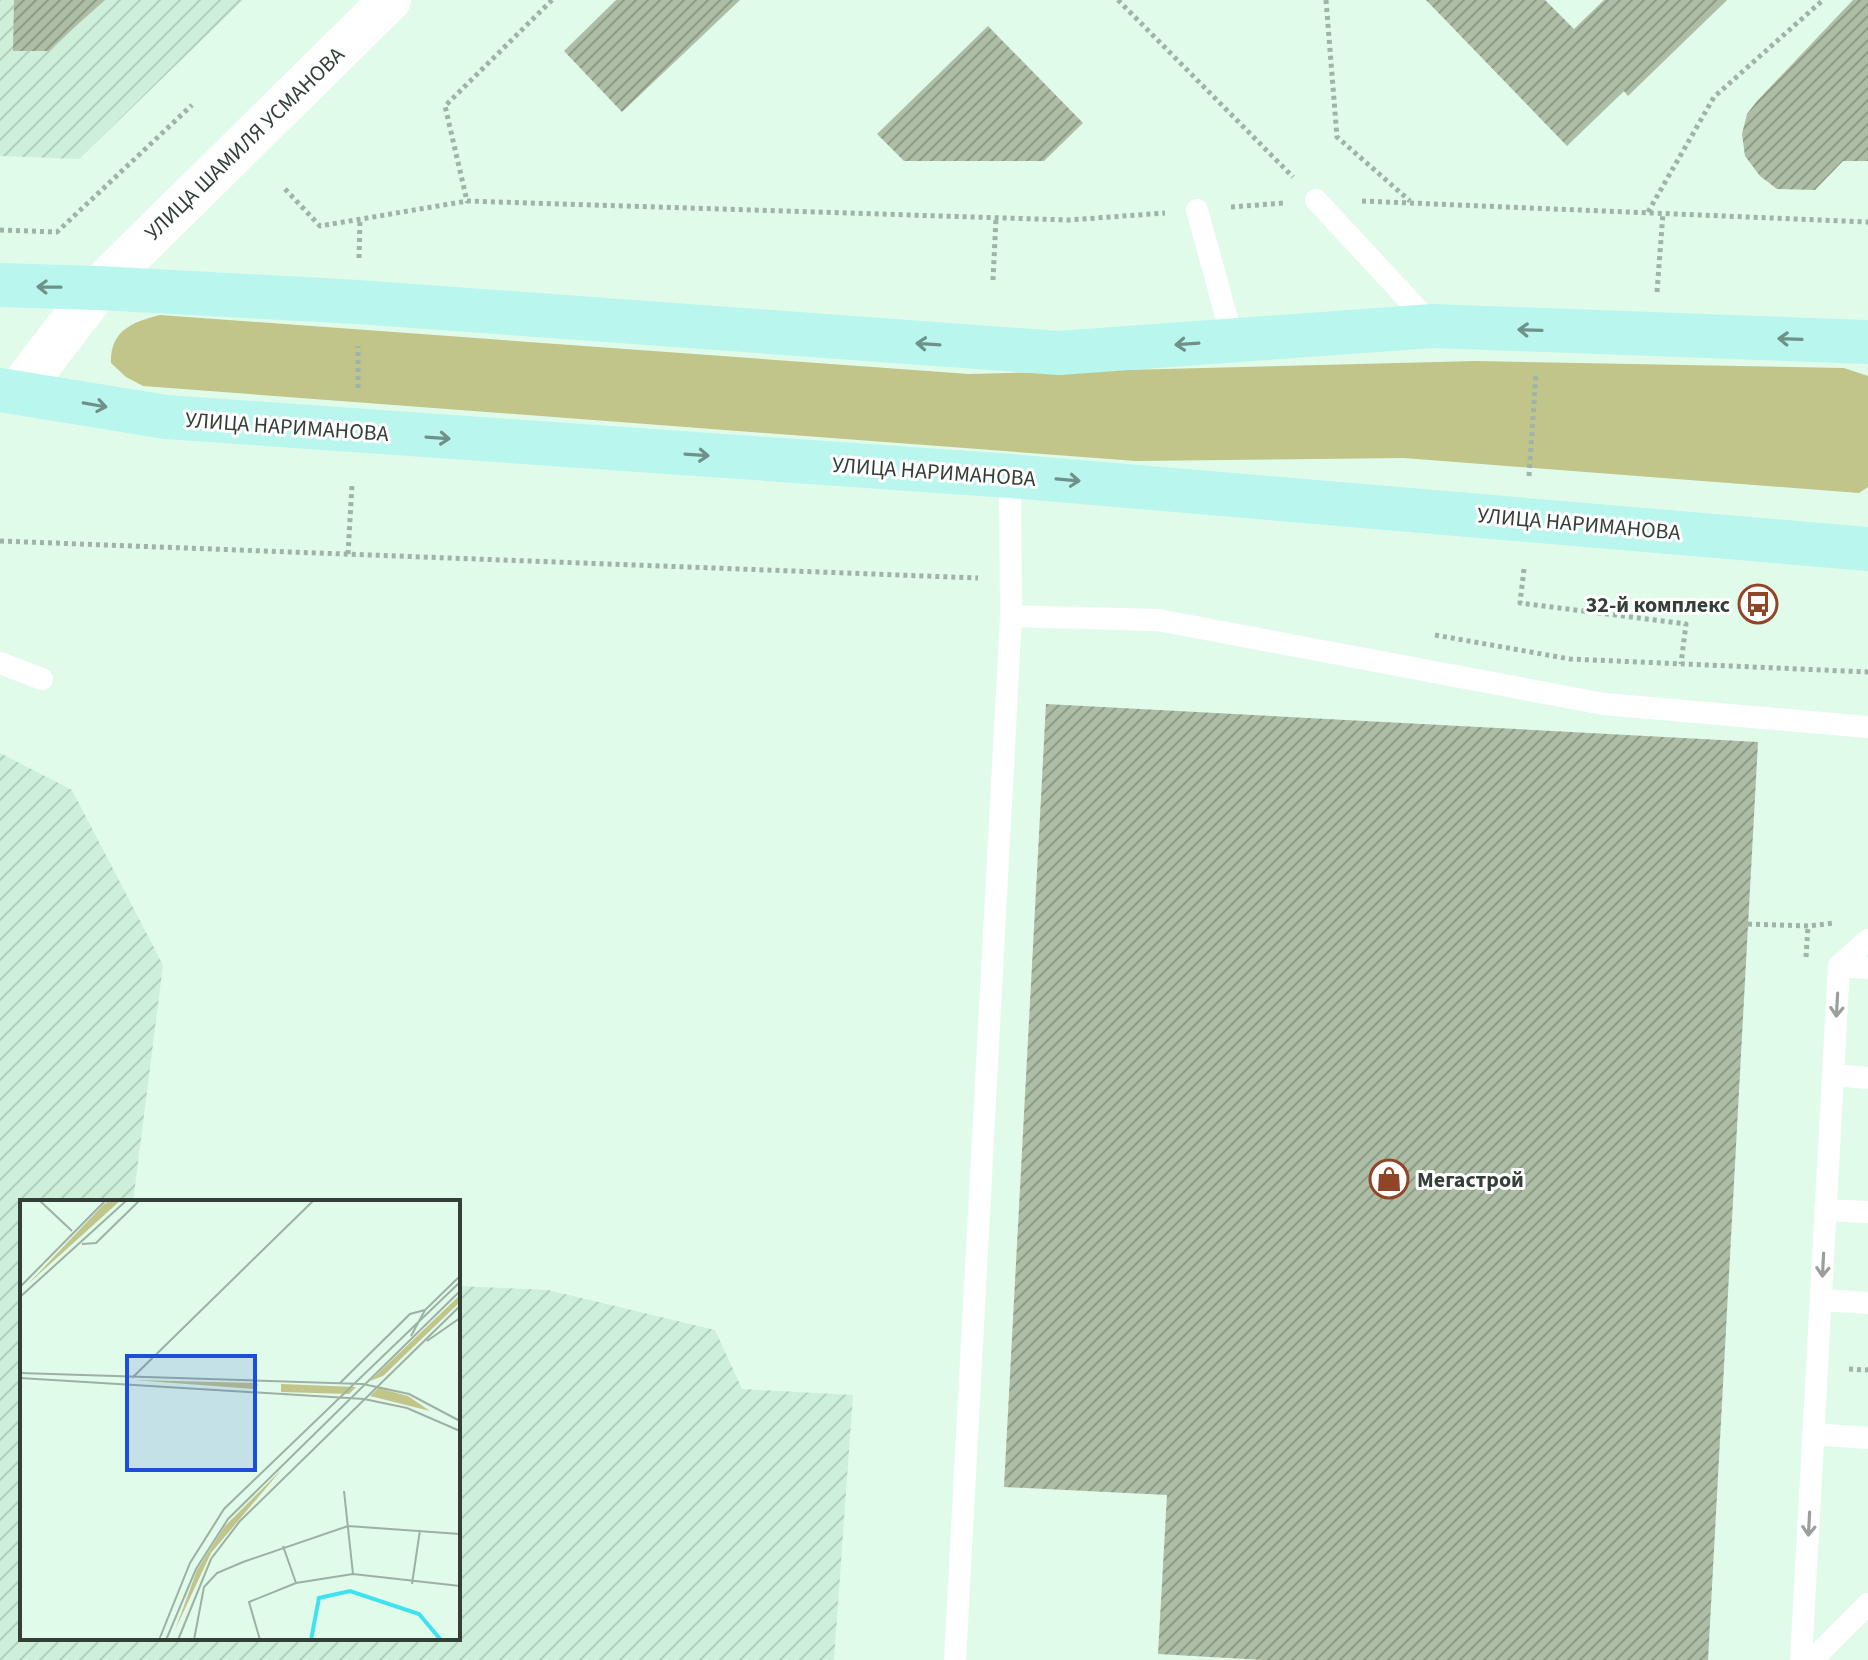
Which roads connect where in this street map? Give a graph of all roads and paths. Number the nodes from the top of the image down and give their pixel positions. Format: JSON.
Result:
{"nodes":[{"id":1,"x":390,"y":0,"type":"edge"},
{"id":2,"x":552,"y":0,"type":"edge"},
{"id":3,"x":1118,"y":0,"type":"edge"},
{"id":4,"x":1326,"y":0,"type":"edge"},
{"id":5,"x":1823,"y":0,"type":"edge"},
{"id":6,"x":192,"y":105,"type":"dead end"},
{"id":7,"x":285,"y":189,"type":"dead end"},
{"id":8,"x":1316,"y":200,"type":"junction"},
{"id":9,"x":467,"y":201,"type":"junction"},
{"id":10,"x":1411,"y":202,"type":"junction"},
{"id":11,"x":1197,"y":210,"type":"junction"},
{"id":12,"x":1647,"y":213,"type":"junction"},
{"id":13,"x":1663,"y":213,"type":"junction"},
{"id":14,"x":996,"y":218,"type":"junction"},
{"id":15,"x":360,"y":220,"type":"junction"},
{"id":16,"x":1868,"y":222,"type":"edge"},
{"id":17,"x":0,"y":230,"type":"edge"},
{"id":18,"x":1662,"y":244,"type":"dead end"},
{"id":19,"x":359,"y":267,"type":"dead end"},
{"id":20,"x":993,"y":280,"type":"dead end"},
{"id":21,"x":0,"y":285,"type":"edge"},
{"id":22,"x":98,"y":288,"type":"junction"},
{"id":23,"x":1433,"y":326,"type":"junction"},
{"id":24,"x":1233,"y":341,"type":"junction"},
{"id":25,"x":358,"y":344,"type":"dead end"},
{"id":26,"x":1861,"y":345,"type":"edge"},
{"id":27,"x":1536,"y":373,"type":"dead end"},
{"id":28,"x":358,"y":389,"type":"dead end"},
{"id":29,"x":9,"y":391,"type":"edge"},
{"id":30,"x":1010,"y":476,"type":"junction"},
{"id":31,"x":1529,"y":479,"type":"dead end"},
{"id":32,"x":352,"y":485,"type":"dead end"},
{"id":33,"x":0,"y":541,"type":"edge"},
{"id":34,"x":1862,"y":544,"type":"edge"},
{"id":35,"x":348,"y":554,"type":"junction"},
{"id":36,"x":1524,"y":569,"type":"dead end"},
{"id":37,"x":1011,"y":579,"type":"junction"},
{"id":38,"x":1011,"y":616,"type":"junction"},
{"id":39,"x":1432,"y":634,"type":"dead end"},
{"id":40,"x":0,"y":663,"type":"edge"},
{"id":41,"x":1681,"y":664,"type":"junction"},
{"id":42,"x":1868,"y":672,"type":"edge"},
{"id":43,"x":42,"y":679,"type":"dead end"},
{"id":44,"x":1868,"y":727,"type":"edge"},
{"id":45,"x":1838,"y":922,"type":"dead end"},
{"id":46,"x":1748,"y":924,"type":"dead end"},
{"id":47,"x":1868,"y":940,"type":"edge"},
{"id":48,"x":1839,"y":966,"type":"junction"},
{"id":49,"x":1868,"y":968,"type":"edge"},
{"id":50,"x":1833,"y":1075,"type":"junction"},
{"id":51,"x":1868,"y":1078,"type":"edge"},
{"id":52,"x":1825,"y":1210,"type":"junction"},
{"id":53,"x":1868,"y":1212,"type":"edge"},
{"id":54,"x":1821,"y":1300,"type":"junction"},
{"id":55,"x":1868,"y":1303,"type":"edge"},
{"id":56,"x":1813,"y":1434,"type":"junction"},
{"id":57,"x":1868,"y":1438,"type":"edge"},
{"id":58,"x":1868,"y":1604,"type":"edge"},
{"id":59,"x":955,"y":1660,"type":"edge"},
{"id":60,"x":1801,"y":1660,"type":"edge"},
{"id":61,"x":1812,"y":1660,"type":"edge"}],
"edges":[{"from":1,"to":22,"type":"street","name":"УЛИЦА ШАМИЛЯ УСМАНОВА"},
{"from":2,"to":9,"type":"path"},
{"from":3,"to":8,"type":"path"},
{"from":4,"to":10,"type":"path"},
{"from":5,"to":12,"type":"path"},
{"from":6,"to":17,"type":"path"},
{"from":7,"to":15,"type":"path"},
{"from":8,"to":10,"type":"path"},
{"from":8,"to":11,"type":"path"},
{"from":8,"to":23,"type":"lane"},
{"from":9,"to":14,"type":"path"},
{"from":9,"to":15,"type":"path"},
{"from":10,"to":12,"type":"path"},
{"from":11,"to":14,"type":"path"},
{"from":11,"to":24,"type":"lane"},
{"from":12,"to":13,"type":"path"},
{"from":13,"to":16,"type":"path"},
{"from":13,"to":18,"type":"path"},
{"from":14,"to":20,"type":"path"},
{"from":15,"to":19,"type":"path"},
{"from":22,"to":21,"type":"main road","one_way":true},
{"from":24,"to":22,"type":"main road","one_way":true},
{"from":22,"to":29,"type":"street"},
{"from":23,"to":24,"type":"main road"},
{"from":26,"to":23,"type":"main road","one_way":true},
{"from":25,"to":28,"type":"path"},
{"from":27,"to":31,"type":"path"},
{"from":29,"to":30,"type":"main road","name":"УЛИЦА НАРИМАНОВА","one_way":true},
{"from":30,"to":34,"type":"main road","name":"УЛИЦА НАРИМАНОВА","one_way":true},
{"from":30,"to":37,"type":"lane"},
{"from":32,"to":35,"type":"path"},
{"from":33,"to":35,"type":"path"},
{"from":35,"to":37,"type":"path"},
{"from":36,"to":41,"type":"path"},
{"from":37,"to":38,"type":"lane"},
{"from":38,"to":44,"type":"lane"},
{"from":38,"to":59,"type":"lane"},
{"from":39,"to":41,"type":"path"},
{"from":40,"to":43,"type":"lane"},
{"from":41,"to":42,"type":"path"},
{"from":45,"to":46,"type":"path"},
{"from":47,"to":48,"type":"lane"},
{"from":48,"to":49,"type":"lane"},
{"from":48,"to":50,"type":"lane","one_way":true},
{"from":50,"to":51,"type":"lane"},
{"from":50,"to":52,"type":"lane"},
{"from":52,"to":53,"type":"lane"},
{"from":52,"to":54,"type":"lane","one_way":true},
{"from":54,"to":55,"type":"lane"},
{"from":54,"to":56,"type":"lane"},
{"from":56,"to":57,"type":"lane"},
{"from":56,"to":60,"type":"lane","one_way":true},
{"from":58,"to":61,"type":"lane"}]}
